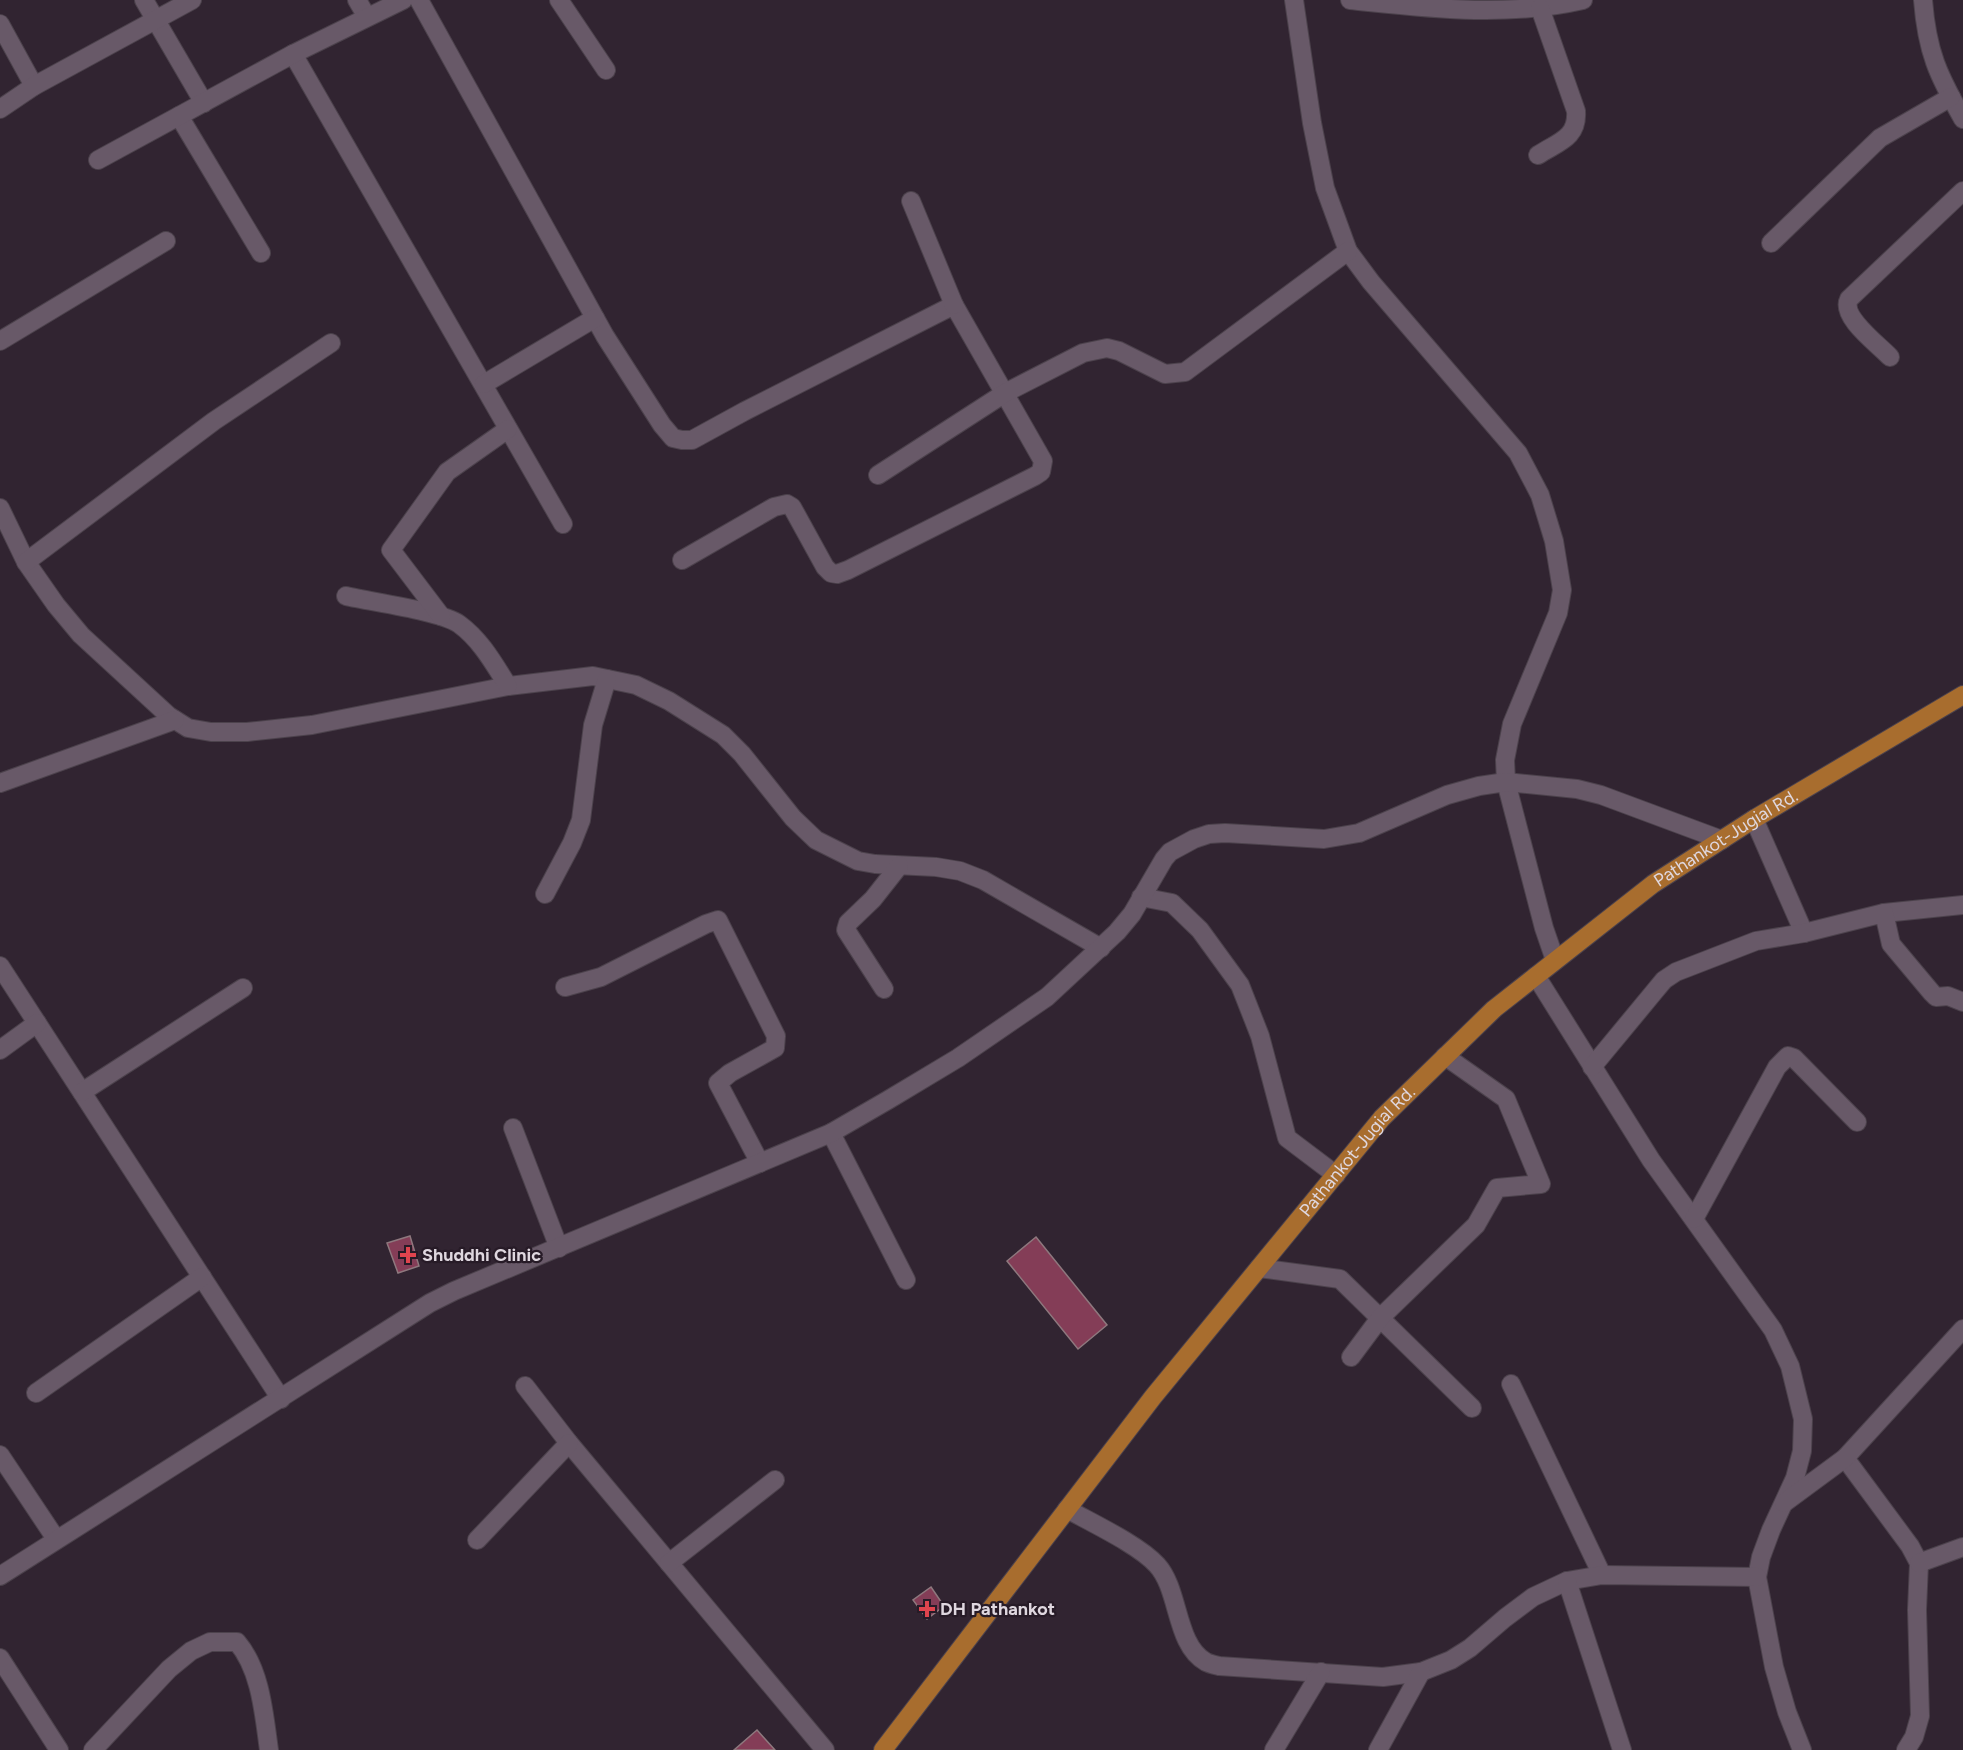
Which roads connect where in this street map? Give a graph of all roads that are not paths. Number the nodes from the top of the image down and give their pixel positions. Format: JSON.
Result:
{"nodes":[{"id":1,"x":144,"y":0,"type":"edge"},
{"id":2,"x":192,"y":0,"type":"edge"},
{"id":3,"x":357,"y":0,"type":"edge"},
{"id":4,"x":403,"y":0,"type":"edge"},
{"id":5,"x":419,"y":0,"type":"edge"},
{"id":6,"x":559,"y":0,"type":"edge"},
{"id":7,"x":1294,"y":0,"type":"edge"},
{"id":8,"x":1350,"y":0,"type":"edge"},
{"id":9,"x":1583,"y":0,"type":"edge"},
{"id":10,"x":1923,"y":0,"type":"edge"},
{"id":11,"x":1540,"y":8,"type":"junction"},
{"id":12,"x":367,"y":17,"type":"junction"},
{"id":13,"x":155,"y":19,"type":"junction"},
{"id":14,"x":0,"y":24,"type":"edge"},
{"id":15,"x":293,"y":54,"type":"junction"},
{"id":16,"x":606,"y":70,"type":"dead end"},
{"id":17,"x":34,"y":86,"type":"junction"},
{"id":18,"x":1951,"y":97,"type":"junction"},
{"id":19,"x":204,"y":103,"type":"junction"},
{"id":20,"x":0,"y":109,"type":"edge"},
{"id":21,"x":179,"y":116,"type":"junction"},
{"id":22,"x":1963,"y":119,"type":"edge"},
{"id":23,"x":1538,"y":155,"type":"dead end"},
{"id":24,"x":98,"y":160,"type":"dead end"},
{"id":25,"x":1963,"y":191,"type":"edge"},
{"id":26,"x":911,"y":201,"type":"dead end"},
{"id":27,"x":166,"y":241,"type":"dead end"},
{"id":28,"x":1771,"y":243,"type":"dead end"},
{"id":29,"x":1348,"y":251,"type":"junction"},
{"id":30,"x":261,"y":253,"type":"dead end"},
{"id":31,"x":954,"y":305,"type":"junction"},
{"id":32,"x":595,"y":318,"type":"junction"},
{"id":33,"x":0,"y":341,"type":"edge"},
{"id":34,"x":331,"y":343,"type":"dead end"},
{"id":35,"x":1890,"y":357,"type":"dead end"},
{"id":36,"x":484,"y":384,"type":"junction"},
{"id":37,"x":1005,"y":393,"type":"junction"},
{"id":38,"x":508,"y":429,"type":"junction"},
{"id":39,"x":878,"y":475,"type":"dead end"},
{"id":40,"x":0,"y":508,"type":"edge"},
{"id":41,"x":563,"y":524,"type":"dead end"},
{"id":42,"x":4,"y":532,"type":"edge"},
{"id":43,"x":682,"y":560,"type":"dead end"},
{"id":44,"x":26,"y":562,"type":"junction"},
{"id":45,"x":346,"y":596,"type":"dead end"},
{"id":46,"x":441,"y":616,"type":"junction"},
{"id":47,"x":606,"y":679,"type":"junction"},
{"id":48,"x":508,"y":686,"type":"junction"},
{"id":49,"x":1963,"y":695,"type":"edge"},
{"id":50,"x":175,"y":720,"type":"junction"},
{"id":51,"x":1506,"y":782,"type":"junction"},
{"id":52,"x":0,"y":783,"type":"edge"},
{"id":53,"x":1755,"y":819,"type":"junction"},
{"id":54,"x":1722,"y":840,"type":"junction"},
{"id":55,"x":899,"y":866,"type":"junction"},
{"id":56,"x":544,"y":894,"type":"dead end"},
{"id":57,"x":1142,"y":897,"type":"junction"},
{"id":58,"x":1963,"y":905,"type":"edge"},
{"id":59,"x":1884,"y":913,"type":"junction"},
{"id":60,"x":1804,"y":933,"type":"junction"},
{"id":61,"x":1101,"y":948,"type":"junction"},
{"id":62,"x":1555,"y":960,"type":"junction"},
{"id":63,"x":0,"y":966,"type":"edge"},
{"id":64,"x":1536,"y":976,"type":"junction"},
{"id":65,"x":565,"y":987,"type":"dead end"},
{"id":66,"x":243,"y":988,"type":"dead end"},
{"id":67,"x":884,"y":989,"type":"dead end"},
{"id":68,"x":1963,"y":1002,"type":"edge"},
{"id":69,"x":37,"y":1023,"type":"junction"},
{"id":70,"x":0,"y":1050,"type":"edge"},
{"id":71,"x":1445,"y":1056,"type":"junction"},
{"id":72,"x":1592,"y":1067,"type":"junction"},
{"id":73,"x":82,"y":1092,"type":"junction"},
{"id":74,"x":1857,"y":1122,"type":"dead end"},
{"id":75,"x":513,"y":1128,"type":"dead end"},
{"id":76,"x":831,"y":1134,"type":"junction"},
{"id":77,"x":760,"y":1163,"type":"junction"},
{"id":78,"x":1336,"y":1175,"type":"junction"},
{"id":79,"x":1694,"y":1219,"type":"junction"},
{"id":80,"x":559,"y":1248,"type":"junction"},
{"id":81,"x":1259,"y":1268,"type":"junction"},
{"id":82,"x":202,"y":1277,"type":"junction"},
{"id":83,"x":906,"y":1280,"type":"dead end"},
{"id":84,"x":1380,"y":1318,"type":"junction"},
{"id":85,"x":1963,"y":1329,"type":"edge"},
{"id":86,"x":1351,"y":1357,"type":"dead end"},
{"id":87,"x":1511,"y":1384,"type":"dead end"},
{"id":88,"x":525,"y":1386,"type":"dead end"},
{"id":89,"x":36,"y":1393,"type":"dead end"},
{"id":90,"x":281,"y":1399,"type":"junction"},
{"id":91,"x":1472,"y":1408,"type":"dead end"},
{"id":92,"x":569,"y":1443,"type":"junction"},
{"id":93,"x":0,"y":1455,"type":"edge"},
{"id":94,"x":1845,"y":1458,"type":"junction"},
{"id":95,"x":775,"y":1480,"type":"dead end"},
{"id":96,"x":1783,"y":1504,"type":"junction"},
{"id":97,"x":1067,"y":1509,"type":"junction"},
{"id":98,"x":56,"y":1539,"type":"junction"},
{"id":99,"x":477,"y":1540,"type":"dead end"},
{"id":100,"x":1963,"y":1546,"type":"edge"},
{"id":101,"x":669,"y":1563,"type":"junction"},
{"id":102,"x":1919,"y":1563,"type":"junction"},
{"id":103,"x":1602,"y":1575,"type":"junction"},
{"id":104,"x":0,"y":1576,"type":"edge"},
{"id":105,"x":1757,"y":1577,"type":"junction"},
{"id":106,"x":1567,"y":1581,"type":"junction"},
{"id":107,"x":0,"y":1658,"type":"edge"},
{"id":108,"x":1321,"y":1672,"type":"junction"},
{"id":109,"x":1421,"y":1672,"type":"junction"},
{"id":110,"x":59,"y":1750,"type":"edge"},
{"id":111,"x":93,"y":1750,"type":"edge"},
{"id":112,"x":269,"y":1750,"type":"edge"},
{"id":113,"x":825,"y":1750,"type":"edge"},
{"id":114,"x":883,"y":1750,"type":"edge"},
{"id":115,"x":1274,"y":1750,"type":"edge"},
{"id":116,"x":1377,"y":1750,"type":"edge"},
{"id":117,"x":1622,"y":1750,"type":"edge"},
{"id":118,"x":1802,"y":1750,"type":"edge"},
{"id":119,"x":1906,"y":1750,"type":"edge"}],
"edges":[{"from":1,"to":13,"type":"street"},
{"from":2,"to":13,"type":"street"},
{"from":3,"to":12,"type":"street"},
{"from":4,"to":12,"type":"street"},
{"from":5,"to":32,"type":"street"},
{"from":6,"to":16,"type":"street"},
{"from":7,"to":29,"type":"street"},
{"from":8,"to":11,"type":"street"},
{"from":9,"to":11,"type":"street"},
{"from":10,"to":18,"type":"street"},
{"from":11,"to":23,"type":"street"},
{"from":12,"to":15,"type":"street"},
{"from":13,"to":17,"type":"street"},
{"from":13,"to":19,"type":"street"},
{"from":14,"to":17,"type":"street"},
{"from":15,"to":19,"type":"street"},
{"from":15,"to":36,"type":"street"},
{"from":17,"to":20,"type":"street"},
{"from":18,"to":22,"type":"street"},
{"from":18,"to":28,"type":"street"},
{"from":19,"to":21,"type":"street"},
{"from":21,"to":24,"type":"street"},
{"from":21,"to":30,"type":"street"},
{"from":25,"to":35,"type":"street"},
{"from":26,"to":31,"type":"street"},
{"from":27,"to":33,"type":"street"},
{"from":29,"to":37,"type":"street"},
{"from":29,"to":51,"type":"street"},
{"from":31,"to":32,"type":"street"},
{"from":31,"to":37,"type":"street"},
{"from":32,"to":36,"type":"street"},
{"from":34,"to":44,"type":"street"},
{"from":36,"to":38,"type":"street"},
{"from":37,"to":39,"type":"street"},
{"from":37,"to":43,"type":"street"},
{"from":38,"to":41,"type":"street"},
{"from":38,"to":46,"type":"street"},
{"from":40,"to":42,"type":"street"},
{"from":42,"to":44,"type":"street"},
{"from":44,"to":50,"type":"street"},
{"from":45,"to":46,"type":"street"},
{"from":46,"to":48,"type":"street"},
{"from":47,"to":48,"type":"street"},
{"from":47,"to":55,"type":"street"},
{"from":47,"to":56,"type":"street"},
{"from":48,"to":50,"type":"street"},
{"from":49,"to":53,"type":"main road","name":"Pathankot-Jugial Rd."},
{"from":50,"to":52,"type":"street"},
{"from":51,"to":54,"type":"street"},
{"from":51,"to":57,"type":"street"},
{"from":51,"to":62,"type":"street"},
{"from":53,"to":54,"type":"main road","name":"Pathankot-Jugial Rd."},
{"from":53,"to":60,"type":"street"},
{"from":54,"to":62,"type":"main road","name":"Pathankot-Jugial Rd."},
{"from":55,"to":61,"type":"street"},
{"from":55,"to":67,"type":"street"},
{"from":57,"to":61,"type":"street"},
{"from":57,"to":78,"type":"street"},
{"from":58,"to":59,"type":"street"},
{"from":59,"to":60,"type":"street"},
{"from":59,"to":68,"type":"street"},
{"from":60,"to":72,"type":"street"},
{"from":61,"to":76,"type":"street"},
{"from":62,"to":64,"type":"main road","name":"Pathankot-Jugial Rd."},
{"from":63,"to":69,"type":"street"},
{"from":64,"to":71,"type":"main road","name":"Pathankot-Jugial Rd."},
{"from":64,"to":72,"type":"street"},
{"from":65,"to":77,"type":"street"},
{"from":66,"to":73,"type":"street"},
{"from":69,"to":70,"type":"street"},
{"from":69,"to":73,"type":"street"},
{"from":71,"to":78,"type":"main road","name":"Pathankot-Jugial Rd."},
{"from":71,"to":84,"type":"street"},
{"from":72,"to":79,"type":"street"},
{"from":73,"to":82,"type":"street"},
{"from":74,"to":79,"type":"street"},
{"from":75,"to":80,"type":"street"},
{"from":76,"to":77,"type":"street"},
{"from":76,"to":83,"type":"street"},
{"from":77,"to":80,"type":"street"},
{"from":78,"to":81,"type":"main road","name":"Pathankot-Jugial Rd."},
{"from":79,"to":96,"type":"street"},
{"from":80,"to":90,"type":"street"},
{"from":81,"to":84,"type":"street"},
{"from":81,"to":97,"type":"main road","name":"Pathankot-Jugial Rd."},
{"from":82,"to":89,"type":"street"},
{"from":82,"to":90,"type":"street"},
{"from":84,"to":86,"type":"street"},
{"from":84,"to":91,"type":"street"},
{"from":85,"to":94,"type":"street"},
{"from":87,"to":103,"type":"street"},
{"from":88,"to":92,"type":"street"},
{"from":90,"to":98,"type":"street"},
{"from":92,"to":99,"type":"street"},
{"from":92,"to":101,"type":"street"},
{"from":93,"to":98,"type":"street"},
{"from":94,"to":96,"type":"street"},
{"from":94,"to":102,"type":"street"},
{"from":95,"to":101,"type":"street"},
{"from":96,"to":105,"type":"street"},
{"from":97,"to":108,"type":"street"},
{"from":97,"to":114,"type":"main road","name":"Pathankot-Jugial Rd."},
{"from":98,"to":104,"type":"street"},
{"from":100,"to":102,"type":"street"},
{"from":101,"to":113,"type":"street"},
{"from":102,"to":119,"type":"street"},
{"from":103,"to":105,"type":"street"},
{"from":103,"to":106,"type":"street"},
{"from":105,"to":118,"type":"street"},
{"from":106,"to":109,"type":"street"},
{"from":106,"to":117,"type":"street"},
{"from":107,"to":110,"type":"street"},
{"from":108,"to":109,"type":"street"},
{"from":108,"to":115,"type":"street"},
{"from":109,"to":116,"type":"street"},
{"from":111,"to":112,"type":"street"}]}
